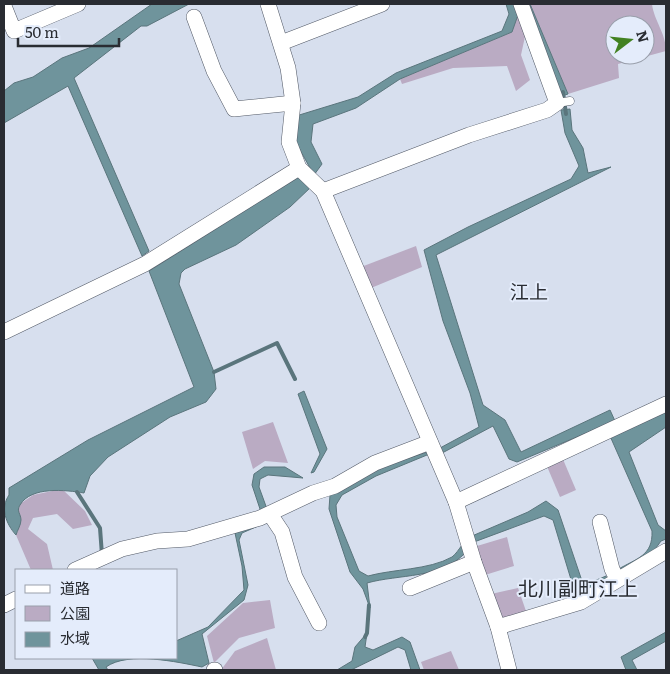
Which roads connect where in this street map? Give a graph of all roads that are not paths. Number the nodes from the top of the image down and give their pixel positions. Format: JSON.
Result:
{"nodes":[{"id":1,"x":78,"y":4,"type":"edge"},
{"id":2,"x":268,"y":4,"type":"edge"},
{"id":3,"x":382,"y":4,"type":"edge"},
{"id":4,"x":521,"y":4,"type":"edge"},
{"id":5,"x":4,"y":6,"type":"edge"},
{"id":6,"x":194,"y":16,"type":"dead end"},
{"id":7,"x":281,"y":43,"type":"junction"},
{"id":8,"x":293,"y":103,"type":"junction"},
{"id":9,"x":311,"y":178,"type":"junction"},
{"id":10,"x":4,"y":332,"type":"edge"},
{"id":11,"x":666,"y":404,"type":"edge"},
{"id":12,"x":433,"y":449,"type":"junction"},
{"id":13,"x":456,"y":502,"type":"junction"},
{"id":14,"x":265,"y":516,"type":"junction"},
{"id":15,"x":600,"y":522,"type":"dead end"},
{"id":16,"x":471,"y":549,"type":"junction"},
{"id":17,"x":666,"y":551,"type":"edge"},
{"id":18,"x":77,"y":569,"type":"edge"},
{"id":19,"x":615,"y":574,"type":"junction"},
{"id":20,"x":410,"y":588,"type":"dead end"},
{"id":21,"x":319,"y":623,"type":"dead end"},
{"id":22,"x":498,"y":627,"type":"junction"},
{"id":23,"x":509,"y":670,"type":"edge"}],
"edges":[{"from":1,"to":5,"type":"street"},
{"from":2,"to":7,"type":"street"},
{"from":3,"to":7,"type":"street"},
{"from":4,"to":9,"type":"street"},
{"from":6,"to":8,"type":"street"},
{"from":7,"to":8,"type":"street"},
{"from":8,"to":9,"type":"street"},
{"from":9,"to":10,"type":"street"},
{"from":9,"to":12,"type":"street"},
{"from":11,"to":13,"type":"street"},
{"from":12,"to":13,"type":"street"},
{"from":12,"to":14,"type":"street"},
{"from":13,"to":16,"type":"street"},
{"from":14,"to":18,"type":"street"},
{"from":14,"to":21,"type":"street"},
{"from":15,"to":19,"type":"street"},
{"from":16,"to":20,"type":"street"},
{"from":16,"to":22,"type":"street"},
{"from":17,"to":19,"type":"street"},
{"from":19,"to":22,"type":"street"},
{"from":22,"to":23,"type":"street"}]}
